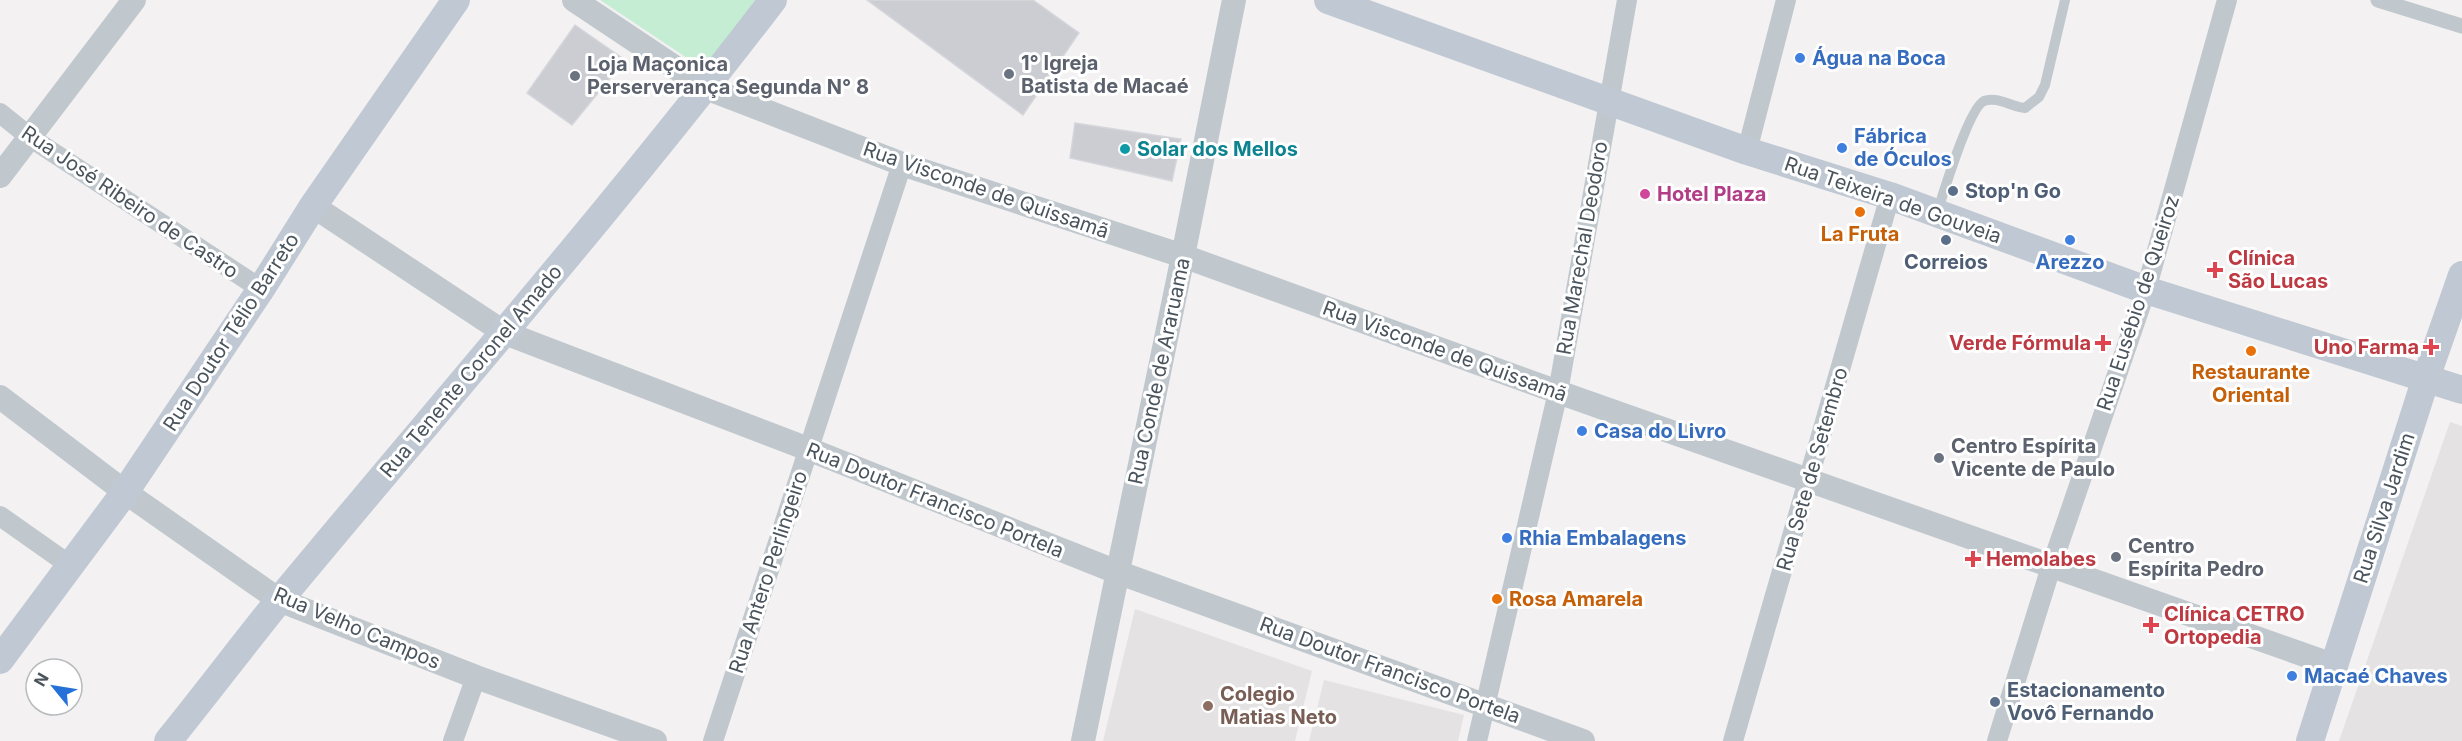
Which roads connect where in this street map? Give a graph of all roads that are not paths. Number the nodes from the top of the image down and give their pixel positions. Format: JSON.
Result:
{"nodes":[{"id":1,"x":456,"y":0,"type":"edge"},
{"id":2,"x":574,"y":0,"type":"edge"},
{"id":3,"x":773,"y":0,"type":"edge"},
{"id":4,"x":1234,"y":0,"type":"edge"},
{"id":5,"x":1328,"y":0,"type":"edge"},
{"id":6,"x":1627,"y":0,"type":"edge"},
{"id":7,"x":1786,"y":0,"type":"edge"},
{"id":8,"x":2065,"y":0,"type":"edge"},
{"id":9,"x":2227,"y":0,"type":"edge"},
{"id":10,"x":2378,"y":0,"type":"edge"},
{"id":11,"x":127,"y":3,"type":"edge"},
{"id":12,"x":2462,"y":26,"type":"edge"},
{"id":13,"x":706,"y":88,"type":"junction"},
{"id":14,"x":1608,"y":100,"type":"junction"},
{"id":15,"x":0,"y":113,"type":"edge"},
{"id":16,"x":31,"y":138,"type":"junction"},
{"id":17,"x":1747,"y":151,"type":"junction"},
{"id":18,"x":902,"y":164,"type":"junction"},
{"id":19,"x":0,"y":176,"type":"edge"},
{"id":20,"x":1890,"y":196,"type":"junction"},
{"id":21,"x":313,"y":206,"type":"junction"},
{"id":22,"x":1937,"y":213,"type":"junction"},
{"id":23,"x":1184,"y":256,"type":"junction"},
{"id":24,"x":2462,"y":275,"type":"edge"},
{"id":25,"x":261,"y":289,"type":"junction"},
{"id":26,"x":2146,"y":290,"type":"junction"},
{"id":27,"x":505,"y":333,"type":"junction"},
{"id":28,"x":2426,"y":378,"type":"junction"},
{"id":29,"x":2462,"y":390,"type":"edge"},
{"id":30,"x":1558,"y":392,"type":"junction"},
{"id":31,"x":0,"y":397,"type":"edge"},
{"id":32,"x":808,"y":449,"type":"junction"},
{"id":33,"x":1809,"y":480,"type":"junction"},
{"id":34,"x":126,"y":492,"type":"junction"},
{"id":35,"x":0,"y":516,"type":"edge"},
{"id":36,"x":70,"y":566,"type":"junction"},
{"id":37,"x":2051,"y":567,"type":"junction"},
{"id":38,"x":1117,"y":572,"type":"junction"},
{"id":39,"x":279,"y":600,"type":"junction"},
{"id":40,"x":0,"y":660,"type":"edge"},
{"id":41,"x":2333,"y":665,"type":"junction"},
{"id":42,"x":476,"y":677,"type":"junction"},
{"id":43,"x":1485,"y":704,"type":"junction"},
{"id":44,"x":168,"y":741,"type":"edge"},
{"id":45,"x":453,"y":741,"type":"edge"},
{"id":46,"x":655,"y":741,"type":"edge"},
{"id":47,"x":713,"y":741,"type":"edge"},
{"id":48,"x":1083,"y":741,"type":"edge"},
{"id":49,"x":1477,"y":741,"type":"edge"},
{"id":50,"x":1583,"y":741,"type":"edge"},
{"id":51,"x":1733,"y":741,"type":"edge"},
{"id":52,"x":1996,"y":741,"type":"edge"},
{"id":53,"x":2310,"y":741,"type":"edge"}],
"edges":[{"from":1,"to":21,"type":"main road","name":"Rua Doutor Télio Barreto"},
{"from":2,"to":13,"type":"street","name":"Rua Visconde de Quissamã"},
{"from":3,"to":13,"type":"main road","name":"Rua Tenente Coronel Amado"},
{"from":4,"to":23,"type":"street","name":"Rua Conde de Araruama"},
{"from":5,"to":14,"type":"main road","name":"Rua Teixeira de Gouveia"},
{"from":6,"to":14,"type":"street","name":"Rua Marechal Deodoro"},
{"from":7,"to":17,"type":"street"},
{"from":8,"to":22,"type":"lane"},
{"from":9,"to":26,"type":"street","name":"Rua Eusébio de Queiroz"},
{"from":10,"to":12,"type":"street"},
{"from":11,"to":16,"type":"street"},
{"from":13,"to":18,"type":"street","name":"Rua Visconde de Quissamã"},
{"from":13,"to":27,"type":"main road","name":"Rua Tenente Coronel Amado"},
{"from":14,"to":17,"type":"main road","name":"Rua Teixeira de Gouveia"},
{"from":14,"to":30,"type":"street","name":"Rua Marechal Deodoro"},
{"from":15,"to":16,"type":"street","name":"Rua José Ribeiro de Castro"},
{"from":16,"to":19,"type":"street"},
{"from":16,"to":25,"type":"street","name":"Rua José Ribeiro de Castro"},
{"from":17,"to":20,"type":"main road","name":"Rua Teixeira de Gouveia"},
{"from":18,"to":23,"type":"street","name":"Rua Visconde de Quissamã"},
{"from":18,"to":32,"type":"street","name":"Rua Antero Perlingeiro"},
{"from":20,"to":22,"type":"main road","name":"Rua Teixeira de Gouveia"},
{"from":20,"to":33,"type":"street","name":"Rua Sete de Setembro"},
{"from":21,"to":25,"type":"main road","name":"Rua Doutor Télio Barreto"},
{"from":21,"to":27,"type":"street","name":"Rua Doutor Francisco Portela"},
{"from":22,"to":26,"type":"main road","name":"Rua Teixeira de Gouveia"},
{"from":23,"to":30,"type":"street","name":"Rua Visconde de Quissamã"},
{"from":23,"to":38,"type":"street","name":"Rua Conde de Araruama"},
{"from":24,"to":28,"type":"main road","name":"Rua Silva Jardim"},
{"from":25,"to":34,"type":"main road","name":"Rua Doutor Télio Barreto"},
{"from":26,"to":28,"type":"main road","name":"Rua Teixeira de Gouveia"},
{"from":26,"to":37,"type":"street","name":"Rua Eusébio de Queiroz"},
{"from":27,"to":32,"type":"street","name":"Rua Doutor Francisco Portela"},
{"from":27,"to":39,"type":"main road","name":"Rua Tenente Coronel Amado"},
{"from":28,"to":29,"type":"main road","name":"Rua Teixeira de Gouveia"},
{"from":28,"to":41,"type":"main road","name":"Rua Silva Jardim"},
{"from":30,"to":33,"type":"street","name":"Rua Visconde de Quissamã"},
{"from":30,"to":43,"type":"street","name":"Rua Marechal Deodoro"},
{"from":31,"to":34,"type":"street","name":"Rua Velho Campos"},
{"from":32,"to":38,"type":"street","name":"Rua Doutor Francisco Portela"},
{"from":32,"to":47,"type":"street","name":"Rua Antero Perlingeiro"},
{"from":33,"to":37,"type":"street","name":"Rua Visconde de Quissamã"},
{"from":33,"to":51,"type":"street","name":"Rua Sete de Setembro"},
{"from":34,"to":36,"type":"main road","name":"Rua Doutor Télio Barreto"},
{"from":34,"to":39,"type":"street","name":"Rua Velho Campos"},
{"from":35,"to":36,"type":"street"},
{"from":36,"to":40,"type":"main road","name":"Rua Doutor Télio Barreto"},
{"from":37,"to":41,"type":"street","name":"Rua Visconde de Quissamã"},
{"from":37,"to":52,"type":"street","name":"Rua Eusébio de Queiroz"},
{"from":38,"to":43,"type":"street","name":"Rua Doutor Francisco Portela"},
{"from":38,"to":48,"type":"street","name":"Rua Conde de Araruama"},
{"from":39,"to":42,"type":"street","name":"Rua Velho Campos"},
{"from":39,"to":44,"type":"main road","name":"Rua Tenente Coronel Amado"},
{"from":41,"to":53,"type":"main road","name":"Rua Silva Jardim"},
{"from":42,"to":45,"type":"street"},
{"from":42,"to":46,"type":"street","name":"Rua Velho Campos"},
{"from":43,"to":49,"type":"street","name":"Rua Marechal Deodoro"},
{"from":43,"to":50,"type":"street","name":"Rua Doutor Francisco Portela"}]}
